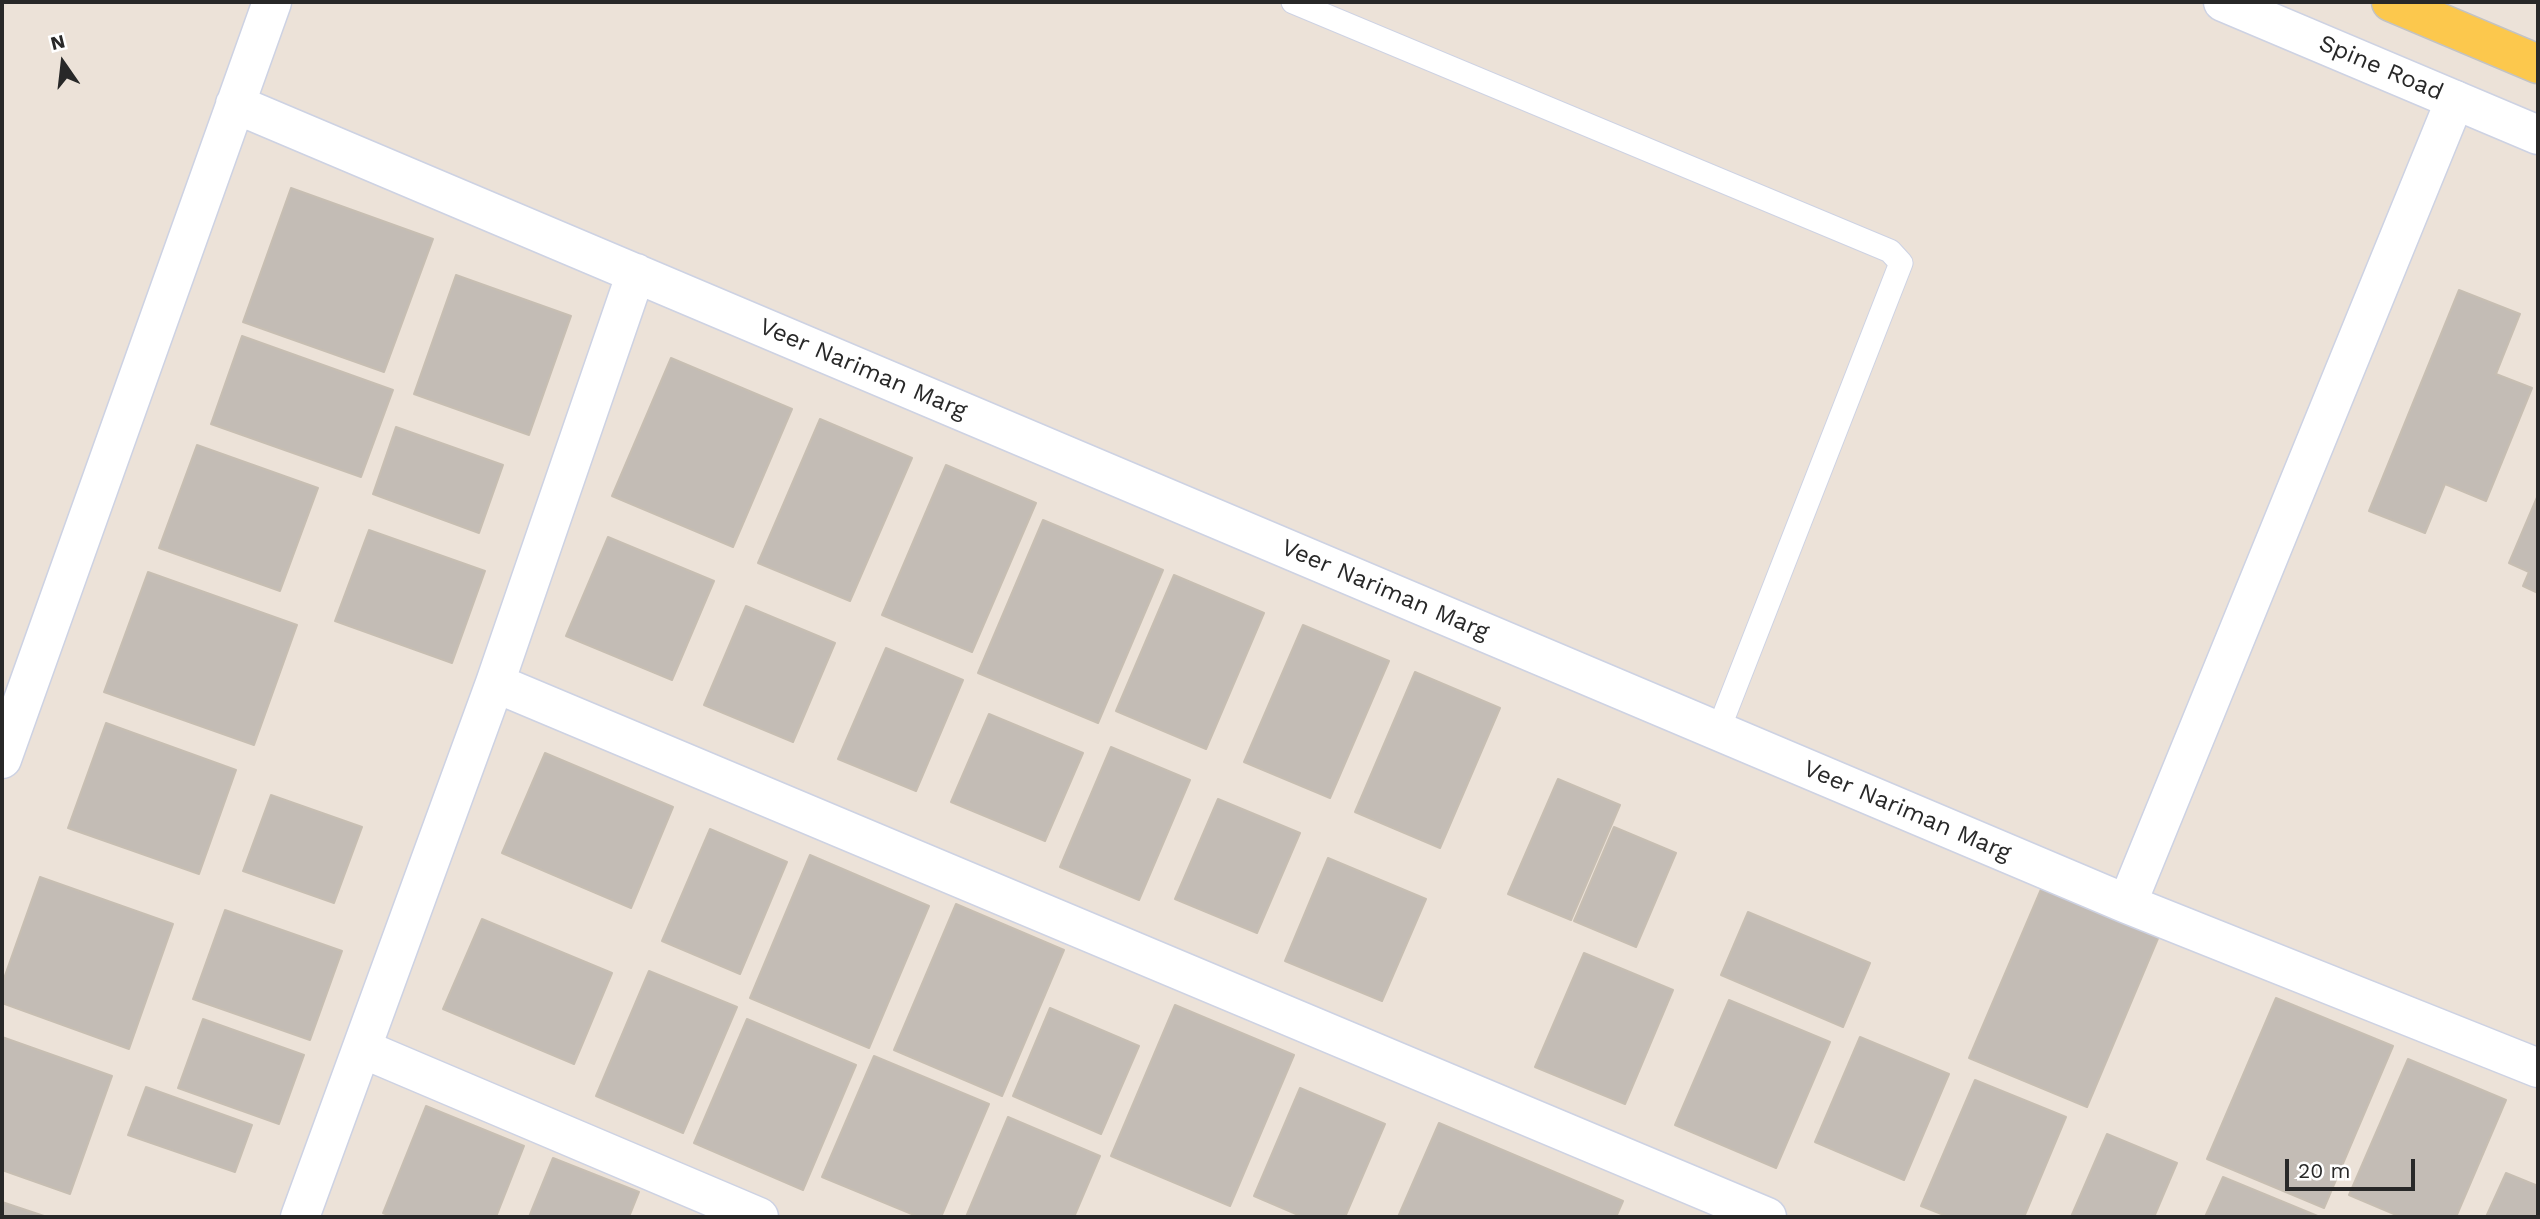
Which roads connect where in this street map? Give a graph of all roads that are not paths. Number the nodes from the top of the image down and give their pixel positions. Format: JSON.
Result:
{"nodes":[{"id":1,"x":272,"y":2,"type":"edge"},
{"id":2,"x":1293,"y":2,"type":"edge"},
{"id":3,"x":2223,"y":2,"type":"edge"},
{"id":4,"x":2391,"y":2,"type":"edge"},
{"id":5,"x":2538,"y":64,"type":"edge"},
{"id":6,"x":2455,"y":100,"type":"junction"},
{"id":7,"x":235,"y":104,"type":"junction"},
{"id":8,"x":2538,"y":135,"type":"edge"},
{"id":9,"x":636,"y":273,"type":"junction"},
{"id":10,"x":495,"y":683,"type":"junction"},
{"id":11,"x":1718,"y":731,"type":"junction"},
{"id":12,"x":2,"y":759,"type":"edge"},
{"id":13,"x":2127,"y":904,"type":"junction"},
{"id":14,"x":363,"y":1049,"type":"junction"},
{"id":15,"x":2538,"y":1068,"type":"edge"},
{"id":16,"x":300,"y":1217,"type":"edge"},
{"id":17,"x":759,"y":1217,"type":"edge"},
{"id":18,"x":1768,"y":1217,"type":"edge"}],
"edges":[{"from":1,"to":7,"type":"street"},
{"from":2,"to":11,"type":"lane"},
{"from":3,"to":6,"type":"street","name":"Spine Road"},
{"from":4,"to":5,"type":"main road"},
{"from":6,"to":8,"type":"street","name":"Spine Road"},
{"from":6,"to":13,"type":"street"},
{"from":7,"to":9,"type":"street","name":"Veer Nariman Marg"},
{"from":7,"to":12,"type":"street"},
{"from":9,"to":10,"type":"street"},
{"from":9,"to":11,"type":"street","name":"Veer Nariman Marg"},
{"from":10,"to":14,"type":"street"},
{"from":10,"to":18,"type":"street"},
{"from":11,"to":13,"type":"street","name":"Veer Nariman Marg"},
{"from":13,"to":15,"type":"street","name":"Veer Nariman Marg"},
{"from":14,"to":16,"type":"street"},
{"from":14,"to":17,"type":"street"}]}
